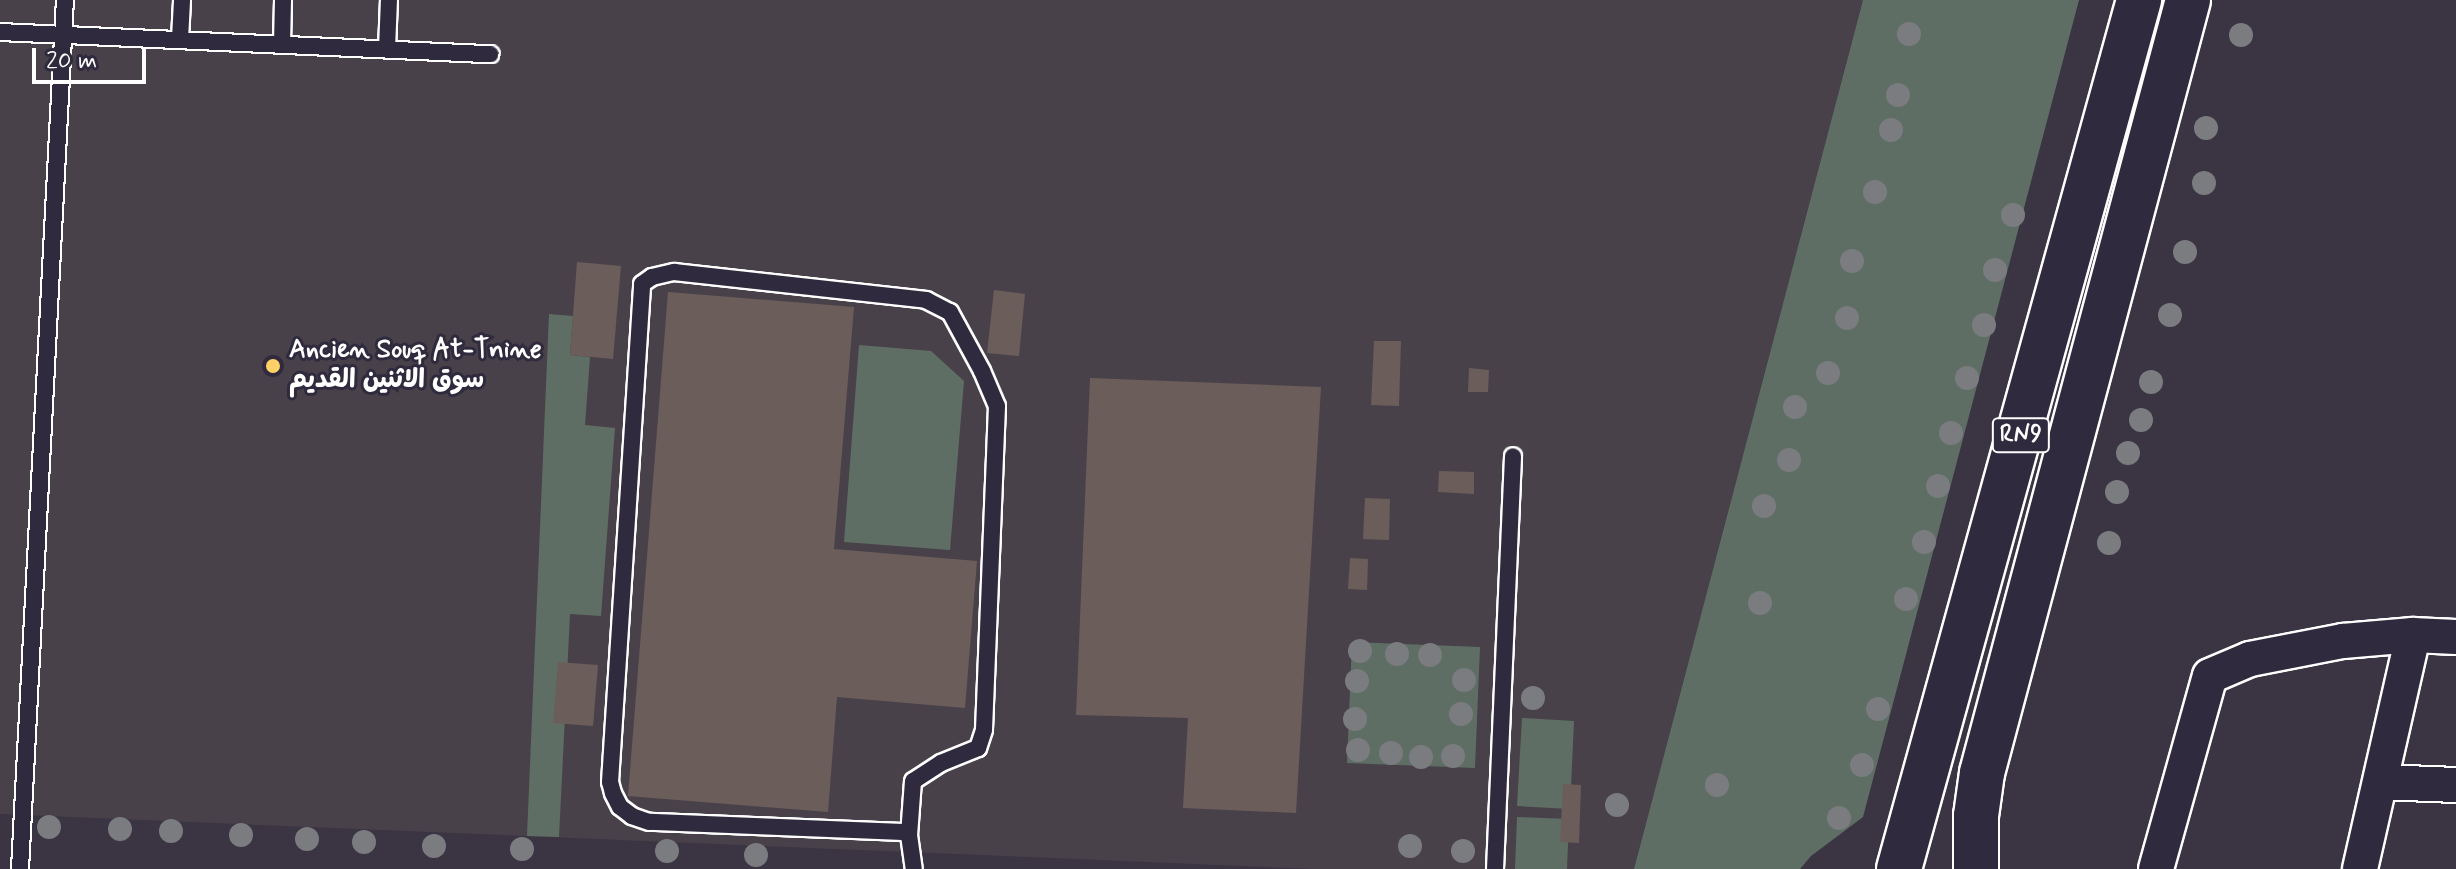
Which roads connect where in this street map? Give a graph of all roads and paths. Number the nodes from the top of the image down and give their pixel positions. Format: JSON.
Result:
{"nodes":[{"id":1,"x":65,"y":0,"type":"edge"},
{"id":2,"x":182,"y":0,"type":"edge"},
{"id":3,"x":283,"y":0,"type":"edge"},
{"id":4,"x":389,"y":0,"type":"edge"},
{"id":5,"x":2139,"y":0,"type":"edge"},
{"id":6,"x":2188,"y":0,"type":"edge"},
{"id":7,"x":0,"y":32,"type":"edge"},
{"id":8,"x":64,"y":34,"type":"junction"},
{"id":9,"x":180,"y":39,"type":"junction"},
{"id":10,"x":282,"y":44,"type":"junction"},
{"id":11,"x":387,"y":49,"type":"junction"},
{"id":12,"x":491,"y":54,"type":"dead end"},
{"id":13,"x":1513,"y":456,"type":"dead end"},
{"id":14,"x":2413,"y":635,"type":"junction"},
{"id":15,"x":2456,"y":637,"type":"edge"},
{"id":16,"x":2381,"y":782,"type":"junction"},
{"id":17,"x":2456,"y":785,"type":"edge"},
{"id":18,"x":909,"y":835,"type":"junction"},
{"id":19,"x":20,"y":869,"type":"edge"},
{"id":20,"x":914,"y":869,"type":"edge"},
{"id":21,"x":1495,"y":869,"type":"edge"},
{"id":22,"x":1899,"y":869,"type":"edge"},
{"id":23,"x":1976,"y":869,"type":"edge"},
{"id":24,"x":2156,"y":869,"type":"edge"},
{"id":25,"x":2360,"y":869,"type":"edge"}],
"edges":[{"from":1,"to":8,"type":"lane"},
{"from":2,"to":9,"type":"lane"},
{"from":3,"to":10,"type":"lane"},
{"from":4,"to":11,"type":"lane"},
{"from":5,"to":22,"type":"main road","number":"RN9"},
{"from":6,"to":23,"type":"main road","number":"RN9"},
{"from":7,"to":8,"type":"lane"},
{"from":8,"to":9,"type":"lane"},
{"from":8,"to":19,"type":"lane"},
{"from":9,"to":10,"type":"lane"},
{"from":10,"to":11,"type":"lane"},
{"from":11,"to":12,"type":"lane"},
{"from":13,"to":21,"type":"lane"},
{"from":14,"to":15,"type":"street"},
{"from":14,"to":16,"type":"street"},
{"from":14,"to":24,"type":"street"},
{"from":16,"to":17,"type":"street"},
{"from":16,"to":25,"type":"street"},
{"from":18,"to":18,"type":"lane"},
{"from":18,"to":20,"type":"lane"}]}
